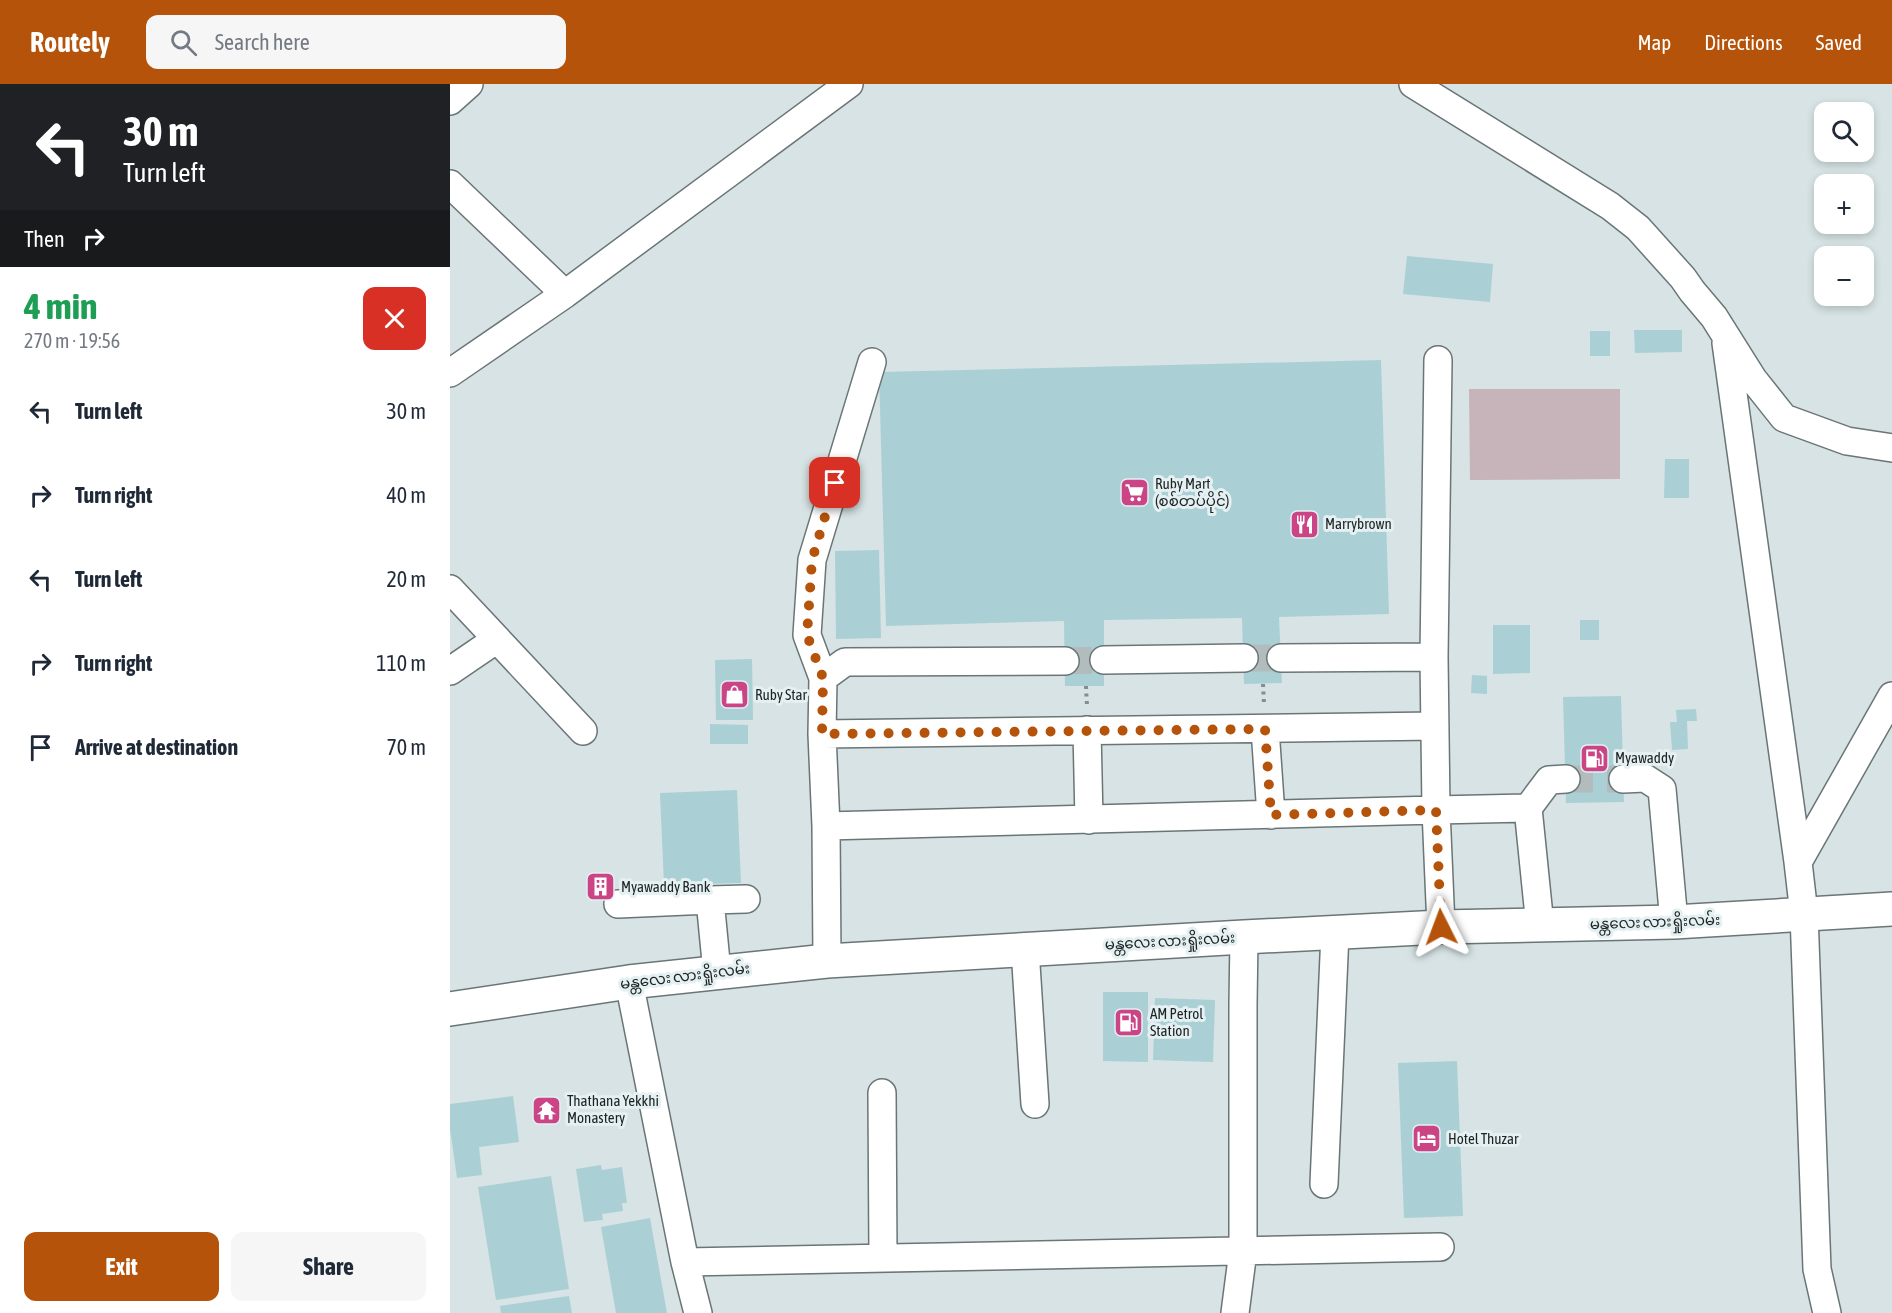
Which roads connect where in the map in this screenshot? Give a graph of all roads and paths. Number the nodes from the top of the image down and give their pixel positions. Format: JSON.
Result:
{"nodes":[{"id":1,"x":469,"y":84,"type":"edge"},
{"id":2,"x":849,"y":84,"type":"edge"},
{"id":3,"x":1413,"y":84,"type":"edge"},
{"id":4,"x":450,"y":101,"type":"edge"},
{"id":5,"x":450,"y":184,"type":"edge"},
{"id":6,"x":565,"y":294,"type":"junction"},
{"id":7,"x":1724,"y":333,"type":"junction"},
{"id":8,"x":1438,"y":360,"type":"dead end"},
{"id":9,"x":872,"y":362,"type":"dead end"},
{"id":10,"x":450,"y":373,"type":"edge"},
{"id":11,"x":1892,"y":448,"type":"edge"},
{"id":12,"x":450,"y":589,"type":"edge"},
{"id":13,"x":497,"y":639,"type":"junction"},
{"id":14,"x":1434,"y":657,"type":"junction"},
{"id":15,"x":1244,"y":658,"type":"tunnel mouth"},
{"id":16,"x":1281,"y":658,"type":"tunnel mouth"},
{"id":17,"x":1104,"y":660,"type":"tunnel mouth"},
{"id":18,"x":1065,"y":661,"type":"tunnel mouth"},
{"id":19,"x":450,"y":671,"type":"edge"},
{"id":20,"x":823,"y":678,"type":"junction"},
{"id":21,"x":1892,"y":696,"type":"edge"},
{"id":22,"x":1435,"y":726,"type":"junction"},
{"id":23,"x":1265,"y":729,"type":"junction"},
{"id":24,"x":1087,"y":730,"type":"junction"},
{"id":25,"x":583,"y":731,"type":"dead end"},
{"id":26,"x":822,"y":734,"type":"junction"},
{"id":27,"x":1566,"y":779,"type":"tunnel mouth"},
{"id":28,"x":1623,"y":779,"type":"tunnel mouth"},
{"id":29,"x":1528,"y":808,"type":"junction"},
{"id":30,"x":1436,"y":810,"type":"junction"},
{"id":31,"x":1271,"y":815,"type":"junction"},
{"id":32,"x":1089,"y":819,"type":"junction"},
{"id":33,"x":826,"y":826,"type":"junction"},
{"id":34,"x":1798,"y":862,"type":"junction"},
{"id":35,"x":746,"y":899,"type":"dead end"},
{"id":36,"x":710,"y":900,"type":"junction"},
{"id":37,"x":618,"y":904,"type":"dead end"},
{"id":38,"x":1892,"y":909,"type":"edge"},
{"id":39,"x":1804,"y":914,"type":"junction"},
{"id":40,"x":1674,"y":922,"type":"junction"},
{"id":41,"x":1539,"y":926,"type":"junction"},
{"id":42,"x":1441,"y":927,"type":"junction"},
{"id":43,"x":1335,"y":933,"type":"junction"},
{"id":44,"x":1244,"y":937,"type":"junction"},
{"id":45,"x":1025,"y":949,"type":"junction"},
{"id":46,"x":827,"y":961,"type":"junction"},
{"id":47,"x":717,"y":972,"type":"junction"},
{"id":48,"x":629,"y":982,"type":"junction"},
{"id":49,"x":450,"y":1010,"type":"edge"},
{"id":50,"x":882,"y":1093,"type":"dead end"},
{"id":51,"x":1035,"y":1104,"type":"dead end"},
{"id":52,"x":1324,"y":1184,"type":"dead end"},
{"id":53,"x":1440,"y":1247,"type":"dead end"},
{"id":54,"x":1243,"y":1251,"type":"junction"},
{"id":55,"x":883,"y":1258,"type":"junction"},
{"id":56,"x":684,"y":1262,"type":"junction"},
{"id":57,"x":698,"y":1313,"type":"edge"},
{"id":58,"x":1234,"y":1313,"type":"edge"},
{"id":59,"x":1827,"y":1313,"type":"edge"}],
"edges":[{"from":1,"to":4,"type":"street"},
{"from":2,"to":6,"type":"street"},
{"from":3,"to":7,"type":"street"},
{"from":5,"to":6,"type":"street"},
{"from":6,"to":10,"type":"street"},
{"from":7,"to":11,"type":"street"},
{"from":7,"to":34,"type":"street"},
{"from":8,"to":14,"type":"street"},
{"from":9,"to":20,"type":"street"},
{"from":12,"to":13,"type":"street"},
{"from":13,"to":19,"type":"street"},
{"from":13,"to":25,"type":"street"},
{"from":14,"to":16,"type":"street"},
{"from":14,"to":22,"type":"street"},
{"from":15,"to":17,"type":"street"},
{"from":18,"to":20,"type":"street"},
{"from":20,"to":26,"type":"street"},
{"from":21,"to":34,"type":"street"},
{"from":22,"to":23,"type":"street"},
{"from":22,"to":30,"type":"street"},
{"from":23,"to":24,"type":"street"},
{"from":23,"to":31,"type":"street"},
{"from":24,"to":26,"type":"street"},
{"from":24,"to":32,"type":"street"},
{"from":26,"to":33,"type":"street"},
{"from":27,"to":29,"type":"street"},
{"from":28,"to":40,"type":"street"},
{"from":29,"to":30,"type":"street"},
{"from":29,"to":41,"type":"street"},
{"from":30,"to":31,"type":"street"},
{"from":30,"to":42,"type":"street"},
{"from":31,"to":32,"type":"street"},
{"from":32,"to":33,"type":"street"},
{"from":33,"to":46,"type":"street"},
{"from":34,"to":39,"type":"street"},
{"from":35,"to":36,"type":"street"},
{"from":36,"to":37,"type":"street"},
{"from":36,"to":47,"type":"street"},
{"from":38,"to":39,"type":"highway","name":"မန္တလေး လားရှိုးလမ်း"},
{"from":39,"to":40,"type":"highway","name":"မန္တလေး လားရှိုးလမ်း"},
{"from":39,"to":59,"type":"street"},
{"from":40,"to":41,"type":"highway","name":"မန္တလေး လားရှိုးလမ်း"},
{"from":41,"to":42,"type":"highway","name":"မန္တလေး လားရှိုးလမ်း"},
{"from":42,"to":43,"type":"highway","name":"မန္တလေး လားရှိုးလမ်း"},
{"from":43,"to":44,"type":"highway","name":"မန္တလေး လားရှိုးလမ်း"},
{"from":43,"to":52,"type":"street"},
{"from":44,"to":45,"type":"highway","name":"မန္တလေး လားရှိုးလမ်း"},
{"from":44,"to":54,"type":"street"},
{"from":45,"to":46,"type":"highway","name":"မန္တလေး လားရှိုးလမ်း"},
{"from":45,"to":51,"type":"street"},
{"from":46,"to":47,"type":"highway","name":"မန္တလေး လားရှိုးလမ်း"},
{"from":47,"to":48,"type":"highway","name":"မန္တလေး လားရှိုးလမ်း"},
{"from":48,"to":49,"type":"highway","name":"မန္တလေး လားရှိုးလမ်း"},
{"from":48,"to":56,"type":"street"},
{"from":50,"to":55,"type":"street"},
{"from":53,"to":54,"type":"street"},
{"from":54,"to":55,"type":"street"},
{"from":54,"to":58,"type":"street"},
{"from":55,"to":56,"type":"street"},
{"from":56,"to":57,"type":"street"}]}
